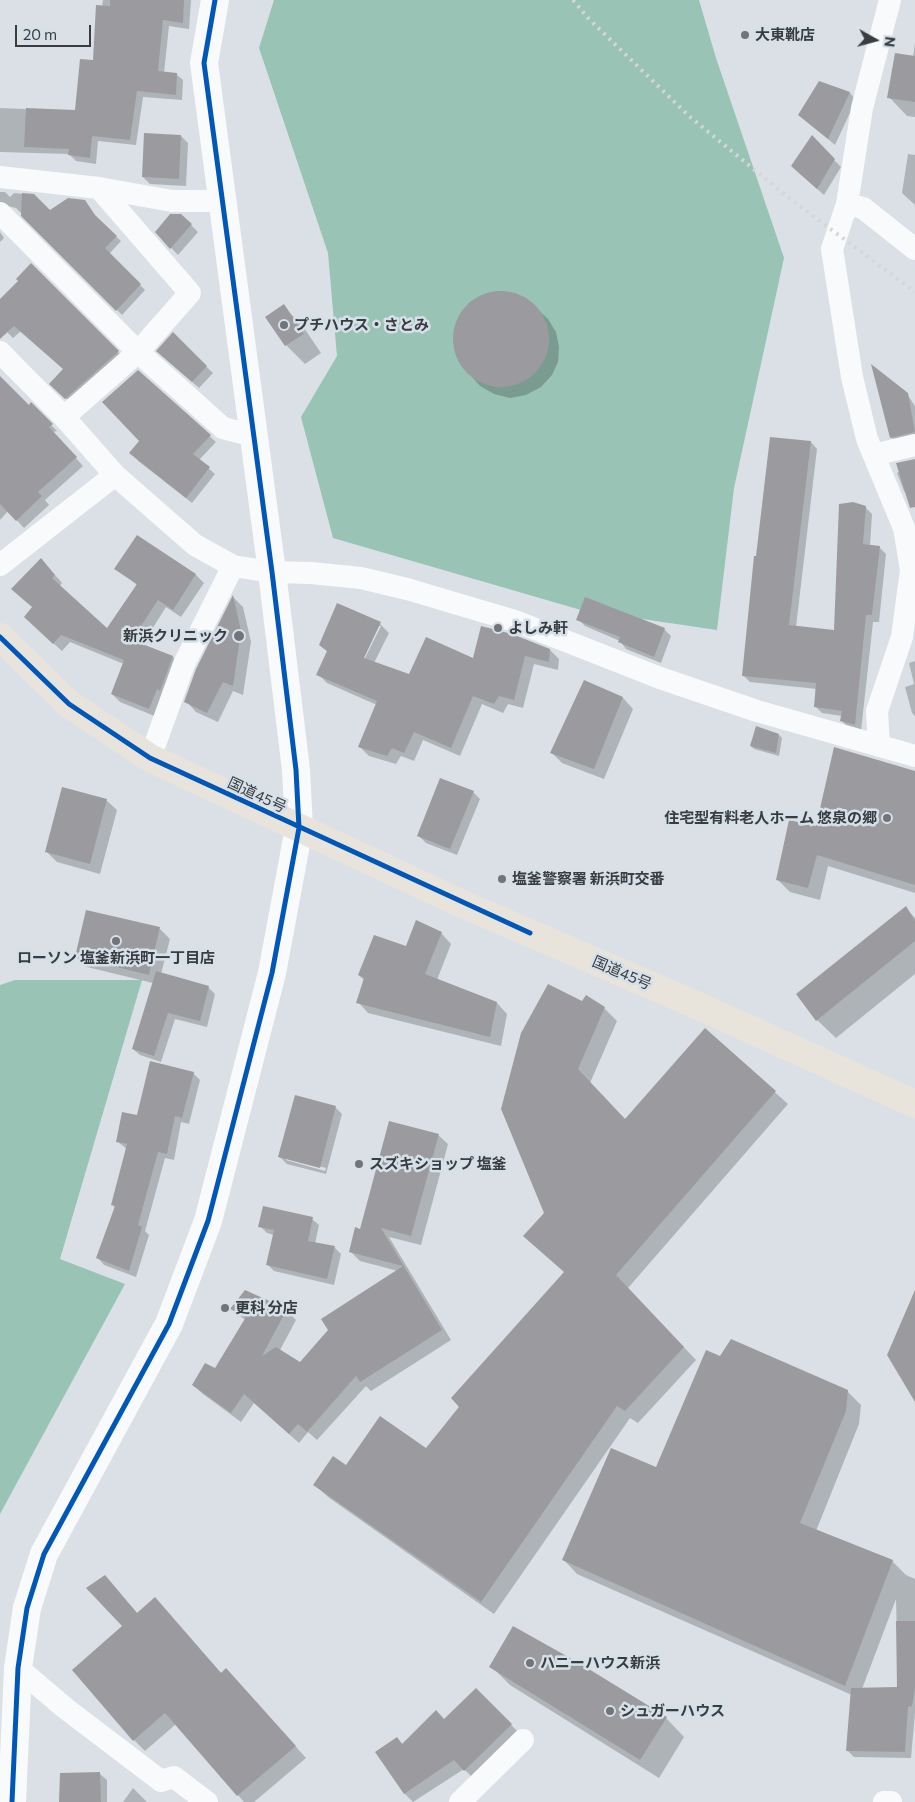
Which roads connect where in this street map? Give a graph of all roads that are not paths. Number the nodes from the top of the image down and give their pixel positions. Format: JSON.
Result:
{"nodes":[{"id":1,"x":215,"y":0,"type":"edge"},
{"id":2,"x":890,"y":0,"type":"edge"},
{"id":3,"x":0,"y":177,"type":"edge"},
{"id":4,"x":99,"y":188,"type":"junction"},
{"id":5,"x":223,"y":201,"type":"junction"},
{"id":6,"x":847,"y":204,"type":"junction"},
{"id":7,"x":0,"y":213,"type":"edge"},
{"id":8,"x":915,"y":249,"type":"edge"},
{"id":9,"x":138,"y":352,"type":"junction"},
{"id":10,"x":1,"y":354,"type":"edge"},
{"id":11,"x":64,"y":417,"type":"junction"},
{"id":12,"x":254,"y":436,"type":"junction"},
{"id":13,"x":915,"y":444,"type":"edge"},
{"id":14,"x":874,"y":455,"type":"junction"},
{"id":15,"x":115,"y":475,"type":"junction"},
{"id":16,"x":0,"y":565,"type":"edge"},
{"id":17,"x":233,"y":566,"type":"junction"},
{"id":18,"x":272,"y":572,"type":"junction"},
{"id":19,"x":912,"y":585,"type":"edge"},
{"id":20,"x":909,"y":635,"type":"edge"},
{"id":21,"x":0,"y":637,"type":"edge"},
{"id":22,"x":880,"y":746,"type":"junction"},
{"id":23,"x":915,"y":756,"type":"edge"},
{"id":24,"x":150,"y":758,"type":"junction"},
{"id":25,"x":299,"y":828,"type":"junction"},
{"id":26,"x":915,"y":1104,"type":"edge"},
{"id":27,"x":18,"y":1668,"type":"junction"},
{"id":28,"x":523,"y":1740,"type":"dead end"},
{"id":29,"x":12,"y":1802,"type":"edge"},
{"id":30,"x":207,"y":1802,"type":"edge"},
{"id":31,"x":460,"y":1802,"type":"edge"},
{"id":32,"x":884,"y":1802,"type":"edge"},
{"id":33,"x":891,"y":1802,"type":"edge"}],
"edges":[{"from":1,"to":5,"type":"street"},
{"from":2,"to":6,"type":"street"},
{"from":3,"to":4,"type":"street"},
{"from":4,"to":5,"type":"street"},
{"from":4,"to":9,"type":"street"},
{"from":5,"to":12,"type":"street"},
{"from":6,"to":8,"type":"street"},
{"from":6,"to":14,"type":"street"},
{"from":7,"to":9,"type":"street"},
{"from":9,"to":11,"type":"street"},
{"from":9,"to":12,"type":"street"},
{"from":10,"to":11,"type":"street"},
{"from":11,"to":15,"type":"street"},
{"from":12,"to":18,"type":"street"},
{"from":13,"to":14,"type":"street"},
{"from":14,"to":19,"type":"street"},
{"from":15,"to":16,"type":"street"},
{"from":15,"to":17,"type":"street"},
{"from":17,"to":18,"type":"street"},
{"from":17,"to":24,"type":"street"},
{"from":18,"to":22,"type":"street"},
{"from":18,"to":25,"type":"street"},
{"from":19,"to":20,"type":"street"},
{"from":20,"to":22,"type":"street"},
{"from":21,"to":24,"type":"highway","name":"国道45号"},
{"from":22,"to":23,"type":"street"},
{"from":24,"to":25,"type":"highway","name":"国道45号"},
{"from":25,"to":26,"type":"highway","name":"国道45号"},
{"from":25,"to":27,"type":"street"},
{"from":27,"to":29,"type":"street"},
{"from":27,"to":30,"type":"street"},
{"from":28,"to":31,"type":"street"},
{"from":32,"to":33,"type":"street"}]}
